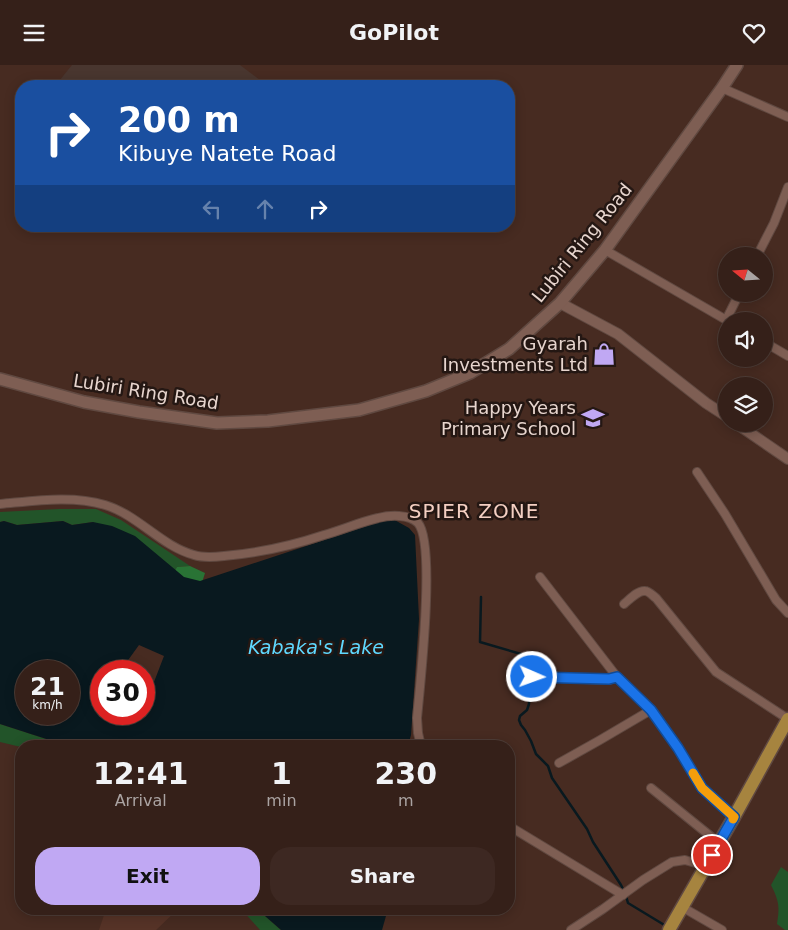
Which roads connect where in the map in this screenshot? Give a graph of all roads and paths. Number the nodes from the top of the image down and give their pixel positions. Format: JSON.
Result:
{"nodes":[{"id":1,"x":737,"y":65,"type":"edge"},
{"id":2,"x":722,"y":88,"type":"junction"},
{"id":3,"x":788,"y":117,"type":"edge"},
{"id":4,"x":788,"y":187,"type":"edge"},
{"id":5,"x":762,"y":247,"type":"edge"},
{"id":6,"x":605,"y":249,"type":"junction"},
{"id":7,"x":560,"y":303,"type":"junction"},
{"id":8,"x":718,"y":316,"type":"edge"},
{"id":9,"x":773,"y":347,"type":"edge"},
{"id":10,"x":788,"y":356,"type":"edge"},
{"id":11,"x":0,"y":379,"type":"edge"},
{"id":12,"x":718,"y":411,"type":"edge"},
{"id":13,"x":749,"y":432,"type":"edge"},
{"id":14,"x":788,"y":459,"type":"edge"},
{"id":15,"x":697,"y":472,"type":"dead end"},
{"id":16,"x":0,"y":504,"type":"edge"},
{"id":17,"x":540,"y":577,"type":"dead end"},
{"id":18,"x":624,"y":604,"type":"dead end"},
{"id":19,"x":788,"y":613,"type":"edge"},
{"id":20,"x":532,"y":677,"type":"dead end"},
{"id":21,"x":617,"y":677,"type":"junction"},
{"id":22,"x":651,"y":710,"type":"junction"},
{"id":23,"x":788,"y":719,"type":"edge"},
{"id":24,"x":420,"y":740,"type":"edge"},
{"id":25,"x":558,"y":763,"type":"dead end"},
{"id":26,"x":651,"y":788,"type":"dead end"},
{"id":27,"x":734,"y":817,"type":"junction"},
{"id":28,"x":515,"y":830,"type":"edge"},
{"id":29,"x":719,"y":843,"type":"junction"},
{"id":30,"x":706,"y":866,"type":"junction"},
{"id":31,"x":623,"y":895,"type":"junction"},
{"id":32,"x":682,"y":907,"type":"junction"},
{"id":33,"x":571,"y":930,"type":"edge"},
{"id":34,"x":669,"y":930,"type":"edge"},
{"id":35,"x":722,"y":930,"type":"edge"}],
"edges":[{"from":1,"to":2,"type":"main road","name":"Lubiri Ring Road"},
{"from":2,"to":3,"type":"street"},
{"from":2,"to":6,"type":"main road","name":"Lubiri Ring Road"},
{"from":4,"to":5,"type":"street"},
{"from":6,"to":7,"type":"main road","name":"Lubiri Ring Road"},
{"from":6,"to":8,"type":"street"},
{"from":7,"to":11,"type":"main road","name":"Lubiri Ring Road"},
{"from":7,"to":12,"type":"street"},
{"from":9,"to":10,"type":"street"},
{"from":13,"to":14,"type":"street"},
{"from":15,"to":19,"type":"street"},
{"from":16,"to":24,"type":"street"},
{"from":17,"to":21,"type":"street"},
{"from":18,"to":23,"type":"street"},
{"from":20,"to":21,"type":"street"},
{"from":21,"to":22,"type":"street"},
{"from":22,"to":25,"type":"street"},
{"from":22,"to":27,"type":"street"},
{"from":23,"to":27,"type":"main road"},
{"from":26,"to":29,"type":"street"},
{"from":27,"to":29,"type":"main road"},
{"from":28,"to":31,"type":"street"},
{"from":29,"to":30,"type":"main road"},
{"from":30,"to":31,"type":"street"},
{"from":30,"to":32,"type":"main road"},
{"from":31,"to":33,"type":"street"},
{"from":32,"to":34,"type":"main road"},
{"from":32,"to":35,"type":"street"}]}
